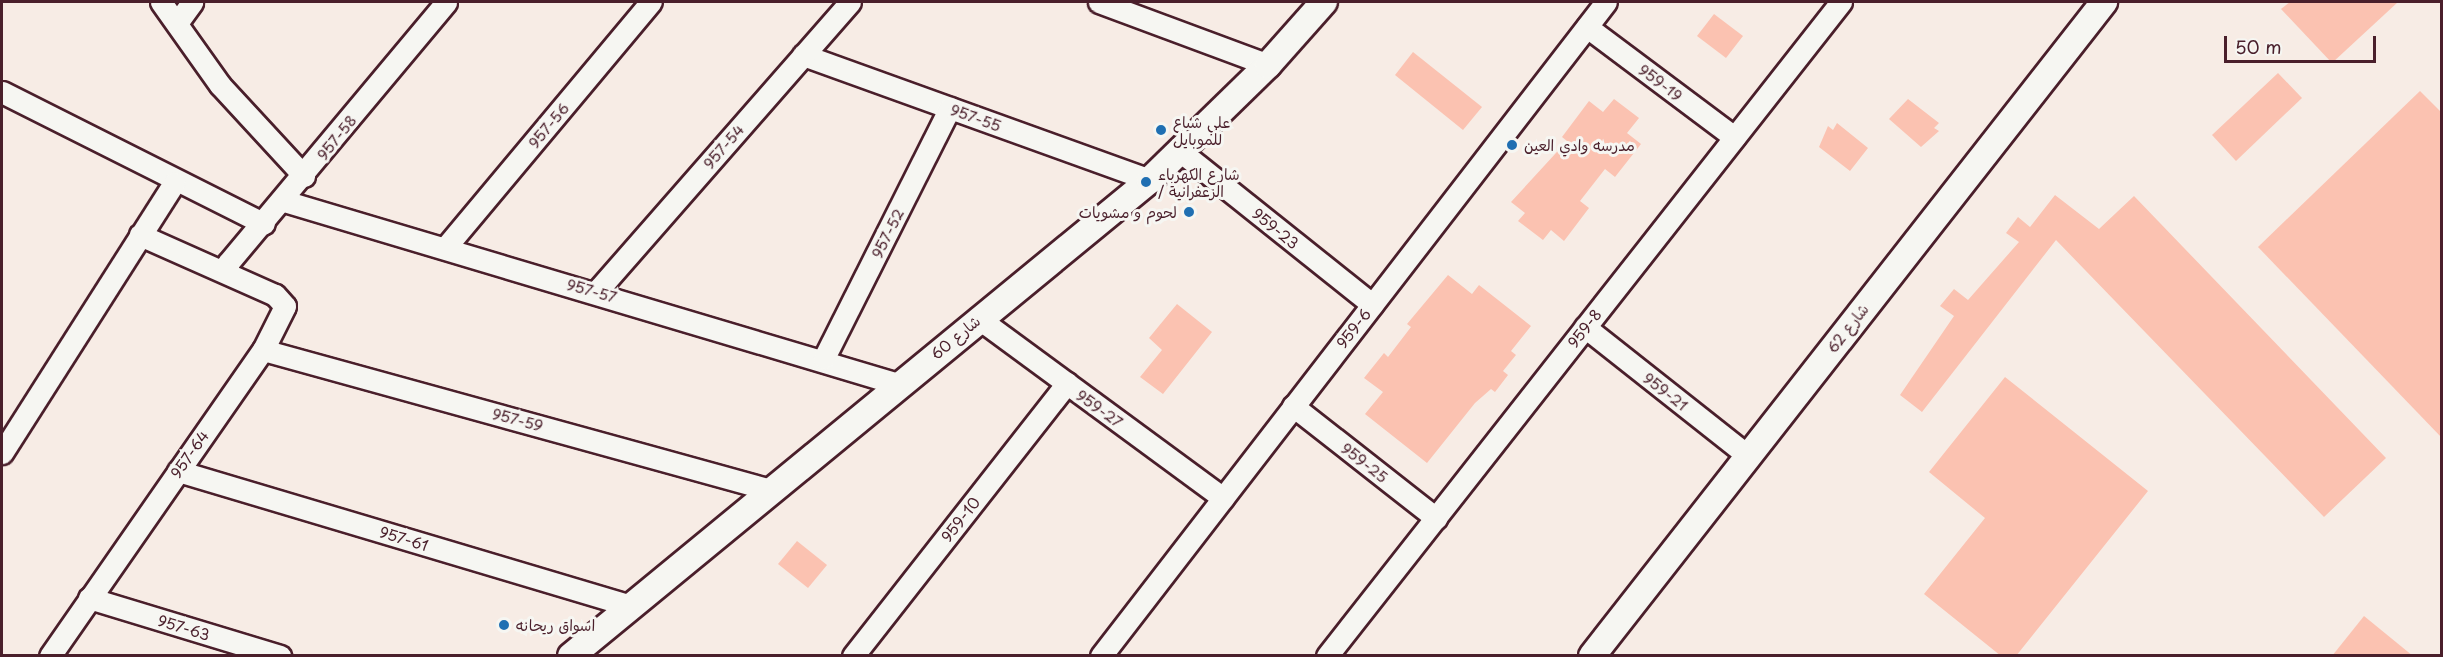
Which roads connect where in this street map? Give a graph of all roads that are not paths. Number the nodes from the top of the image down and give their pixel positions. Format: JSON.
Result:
{"nodes":[{"id":1,"x":161,"y":2,"type":"edge"},
{"id":2,"x":192,"y":2,"type":"edge"},
{"id":3,"x":446,"y":2,"type":"edge"},
{"id":4,"x":651,"y":2,"type":"edge"},
{"id":5,"x":850,"y":2,"type":"edge"},
{"id":6,"x":1099,"y":2,"type":"edge"},
{"id":7,"x":1324,"y":2,"type":"edge"},
{"id":8,"x":1606,"y":2,"type":"edge"},
{"id":9,"x":1841,"y":2,"type":"edge"},
{"id":10,"x":2104,"y":2,"type":"edge"},
{"id":11,"x":177,"y":23,"type":"junction"},
{"id":12,"x":1587,"y":27,"type":"junction"},
{"id":13,"x":803,"y":55,"type":"junction"},
{"id":14,"x":1268,"y":65,"type":"junction"},
{"id":15,"x":2,"y":92,"type":"edge"},
{"id":16,"x":950,"y":108,"type":"junction"},
{"id":17,"x":1734,"y":137,"type":"junction"},
{"id":18,"x":1180,"y":151,"type":"junction"},
{"id":19,"x":304,"y":176,"type":"junction"},
{"id":20,"x":1150,"y":180,"type":"junction"},
{"id":21,"x":174,"y":183,"type":"junction"},
{"id":22,"x":284,"y":201,"type":"junction"},
{"id":23,"x":264,"y":224,"type":"junction"},
{"id":24,"x":140,"y":234,"type":"junction"},
{"id":25,"x":445,"y":248,"type":"junction"},
{"id":26,"x":228,"y":273,"type":"junction"},
{"id":27,"x":597,"y":291,"type":"junction"},
{"id":28,"x":1372,"y":304,"type":"junction"},
{"id":29,"x":978,"y":318,"type":"junction"},
{"id":30,"x":1585,"y":327,"type":"junction"},
{"id":31,"x":264,"y":350,"type":"junction"},
{"id":32,"x":824,"y":358,"type":"junction"},
{"id":33,"x":1067,"y":383,"type":"junction"},
{"id":34,"x":898,"y":384,"type":"junction"},
{"id":35,"x":1293,"y":406,"type":"junction"},
{"id":36,"x":2,"y":453,"type":"edge"},
{"id":37,"x":1747,"y":455,"type":"junction"},
{"id":38,"x":177,"y":471,"type":"junction"},
{"id":39,"x":771,"y":490,"type":"junction"},
{"id":40,"x":1222,"y":498,"type":"junction"},
{"id":41,"x":1436,"y":518,"type":"junction"},
{"id":42,"x":89,"y":598,"type":"junction"},
{"id":43,"x":631,"y":606,"type":"junction"},
{"id":44,"x":246,"y":651,"type":"edge"},
{"id":45,"x":580,"y":653,"type":"edge"},
{"id":46,"x":50,"y":656,"type":"edge"},
{"id":47,"x":280,"y":656,"type":"edge"},
{"id":48,"x":853,"y":656,"type":"edge"},
{"id":49,"x":1101,"y":656,"type":"edge"},
{"id":50,"x":1328,"y":656,"type":"edge"},
{"id":51,"x":1592,"y":656,"type":"edge"}],
"edges":[{"from":1,"to":11,"type":"street"},
{"from":2,"to":11,"type":"street"},
{"from":3,"to":19,"type":"street","name":"957-58"},
{"from":4,"to":25,"type":"street","name":"957-56"},
{"from":5,"to":13,"type":"street","name":"957-54"},
{"from":6,"to":14,"type":"street"},
{"from":7,"to":14,"type":"street","name":"شارع 60"},
{"from":8,"to":12,"type":"street","name":"959-6"},
{"from":9,"to":17,"type":"street","name":"959-8"},
{"from":10,"to":37,"type":"street","name":"شارع 62"},
{"from":11,"to":19,"type":"street"},
{"from":12,"to":17,"type":"street","name":"959-19"},
{"from":12,"to":28,"type":"street","name":"959-6"},
{"from":13,"to":16,"type":"street","name":"957-55"},
{"from":13,"to":27,"type":"street","name":"957-54"},
{"from":14,"to":18,"type":"street","name":"شارع 60"},
{"from":15,"to":21,"type":"street"},
{"from":16,"to":20,"type":"street","name":"957-55"},
{"from":16,"to":32,"type":"street","name":"957-52"},
{"from":17,"to":30,"type":"street","name":"959-8"},
{"from":18,"to":20,"type":"street","name":"شارع 60"},
{"from":18,"to":28,"type":"street","name":"959-23"},
{"from":19,"to":22,"type":"street","name":"957-58"},
{"from":20,"to":29,"type":"street","name":"شارع 60"},
{"from":21,"to":23,"type":"street"},
{"from":21,"to":24,"type":"street"},
{"from":22,"to":23,"type":"street","name":"957-58"},
{"from":22,"to":25,"type":"street","name":"957-57"},
{"from":23,"to":26,"type":"street","name":"957-58"},
{"from":24,"to":26,"type":"street"},
{"from":24,"to":36,"type":"street"},
{"from":25,"to":27,"type":"street","name":"957-57"},
{"from":26,"to":31,"type":"street","name":"957-64"},
{"from":27,"to":32,"type":"street","name":"957-57"},
{"from":28,"to":35,"type":"street","name":"959-6"},
{"from":29,"to":33,"type":"street","name":"959-27"},
{"from":29,"to":34,"type":"street","name":"شارع 60"},
{"from":30,"to":37,"type":"street","name":"959-21"},
{"from":30,"to":41,"type":"street","name":"959-8"},
{"from":31,"to":38,"type":"street","name":"957-64"},
{"from":31,"to":39,"type":"street","name":"957-59"},
{"from":32,"to":34,"type":"street","name":"957-57"},
{"from":33,"to":40,"type":"street","name":"959-27"},
{"from":33,"to":48,"type":"street","name":"959-10"},
{"from":34,"to":39,"type":"street","name":"شارع 60"},
{"from":35,"to":40,"type":"street","name":"959-6"},
{"from":35,"to":41,"type":"street","name":"959-25"},
{"from":37,"to":51,"type":"street","name":"شارع 62"},
{"from":38,"to":42,"type":"street","name":"957-64"},
{"from":38,"to":43,"type":"street","name":"957-61"},
{"from":39,"to":43,"type":"street","name":"شارع 60"},
{"from":40,"to":49,"type":"street","name":"959-6"},
{"from":41,"to":50,"type":"street","name":"959-8"},
{"from":42,"to":44,"type":"street","name":"957-63"},
{"from":42,"to":46,"type":"street","name":"957-64"},
{"from":43,"to":45,"type":"street","name":"شارع 60"},
{"from":44,"to":47,"type":"street","name":"957-63"}]}
